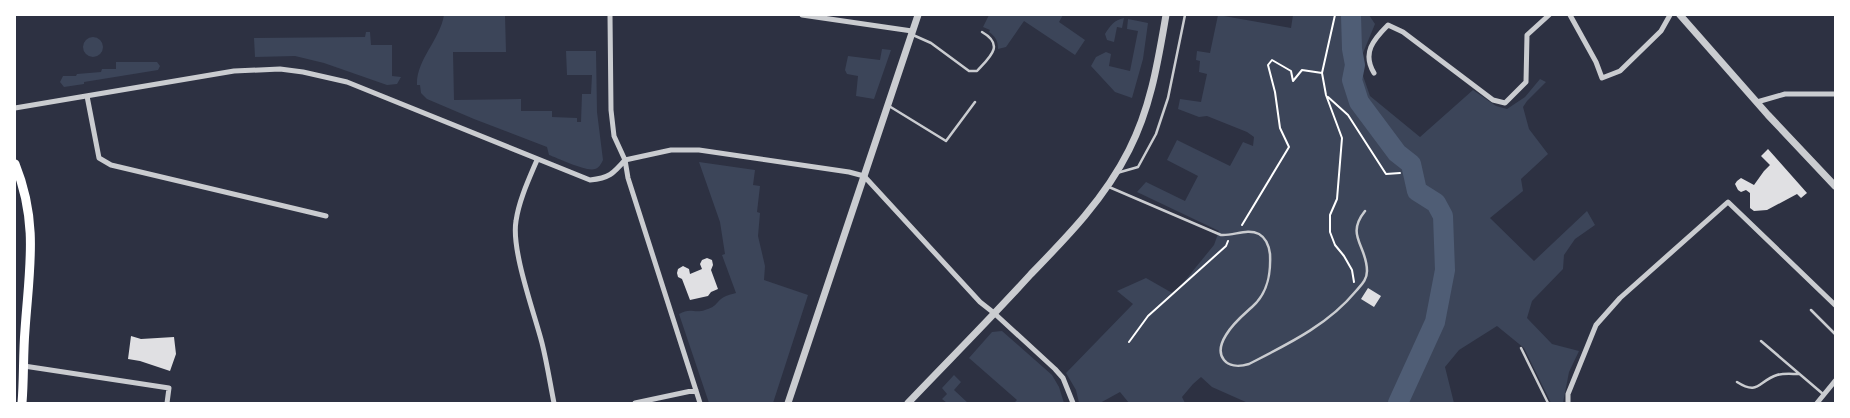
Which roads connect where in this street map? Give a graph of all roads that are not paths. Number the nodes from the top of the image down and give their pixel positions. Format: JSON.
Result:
{"nodes":[{"id":1,"x":610,"y":15,"type":"edge"},
{"id":2,"x":802,"y":15,"type":"edge"},
{"id":3,"x":918,"y":15,"type":"edge"},
{"id":4,"x":1166,"y":15,"type":"edge"},
{"id":5,"x":1185,"y":15,"type":"edge"},
{"id":6,"x":1549,"y":15,"type":"edge"},
{"id":7,"x":1570,"y":15,"type":"edge"},
{"id":8,"x":1670,"y":15,"type":"edge"},
{"id":9,"x":1680,"y":15,"type":"edge"},
{"id":10,"x":982,"y":32,"type":"dead end"},
{"id":11,"x":912,"y":33,"type":"junction"},
{"id":12,"x":1374,"y":73,"type":"dead end"},
{"id":13,"x":1835,"y":94,"type":"edge"},
{"id":14,"x":87,"y":96,"type":"junction"},
{"id":15,"x":975,"y":102,"type":"dead end"},
{"id":16,"x":1757,"y":102,"type":"junction"},
{"id":17,"x":888,"y":105,"type":"junction"},
{"id":18,"x":15,"y":108,"type":"edge"},
{"id":19,"x":536,"y":160,"type":"junction"},
{"id":20,"x":625,"y":160,"type":"junction"},
{"id":21,"x":15,"y":164,"type":"edge"},
{"id":22,"x":1116,"y":174,"type":"junction"},
{"id":23,"x":864,"y":176,"type":"junction"},
{"id":24,"x":1835,"y":186,"type":"edge"},
{"id":25,"x":1108,"y":187,"type":"junction"},
{"id":26,"x":1365,"y":211,"type":"dead end"},
{"id":27,"x":326,"y":216,"type":"dead end"},
{"id":28,"x":1835,"y":306,"type":"edge"},
{"id":29,"x":1811,"y":310,"type":"dead end"},
{"id":30,"x":994,"y":313,"type":"junction"},
{"id":31,"x":1835,"y":334,"type":"edge"},
{"id":32,"x":1761,"y":341,"type":"dead end"},
{"id":33,"x":1521,"y":348,"type":"dead end"},
{"id":34,"x":24,"y":366,"type":"junction"},
{"id":35,"x":1800,"y":374,"type":"junction"},
{"id":36,"x":1835,"y":381,"type":"edge"},
{"id":37,"x":1737,"y":382,"type":"dead end"},
{"id":38,"x":696,"y":390,"type":"junction"},
{"id":39,"x":1824,"y":395,"type":"junction"},
{"id":40,"x":22,"y":403,"type":"edge"},
{"id":41,"x":167,"y":403,"type":"edge"},
{"id":42,"x":554,"y":403,"type":"edge"},
{"id":43,"x":636,"y":403,"type":"edge"},
{"id":44,"x":700,"y":403,"type":"edge"},
{"id":45,"x":788,"y":403,"type":"edge"},
{"id":46,"x":908,"y":403,"type":"edge"},
{"id":47,"x":1073,"y":403,"type":"edge"},
{"id":48,"x":1548,"y":403,"type":"edge"},
{"id":49,"x":1568,"y":403,"type":"edge"},
{"id":50,"x":1817,"y":403,"type":"edge"}],
"edges":[{"from":1,"to":20,"type":"street"},
{"from":2,"to":11,"type":"street"},
{"from":3,"to":11,"type":"street"},
{"from":4,"to":22,"type":"street"},
{"from":5,"to":22,"type":"lane"},
{"from":6,"to":12,"type":"street"},
{"from":7,"to":8,"type":"street"},
{"from":9,"to":16,"type":"street"},
{"from":10,"to":11,"type":"lane"},
{"from":11,"to":17,"type":"street"},
{"from":13,"to":16,"type":"street"},
{"from":14,"to":18,"type":"street"},
{"from":14,"to":19,"type":"street"},
{"from":14,"to":27,"type":"street"},
{"from":15,"to":17,"type":"lane"},
{"from":16,"to":24,"type":"street"},
{"from":17,"to":23,"type":"street"},
{"from":19,"to":20,"type":"street"},
{"from":19,"to":42,"type":"street"},
{"from":20,"to":23,"type":"street"},
{"from":20,"to":38,"type":"street"},
{"from":21,"to":34,"type":"main road"},
{"from":22,"to":25,"type":"street"},
{"from":23,"to":30,"type":"street"},
{"from":23,"to":45,"type":"street"},
{"from":25,"to":26,"type":"lane"},
{"from":25,"to":30,"type":"street"},
{"from":28,"to":49,"type":"street"},
{"from":29,"to":31,"type":"lane"},
{"from":30,"to":46,"type":"street"},
{"from":30,"to":47,"type":"street"},
{"from":32,"to":35,"type":"lane"},
{"from":33,"to":48,"type":"lane"},
{"from":34,"to":40,"type":"main road"},
{"from":34,"to":41,"type":"street"},
{"from":35,"to":37,"type":"lane"},
{"from":35,"to":39,"type":"lane"},
{"from":36,"to":39,"type":"street"},
{"from":38,"to":43,"type":"street"},
{"from":38,"to":44,"type":"street"},
{"from":39,"to":50,"type":"street"}]}
